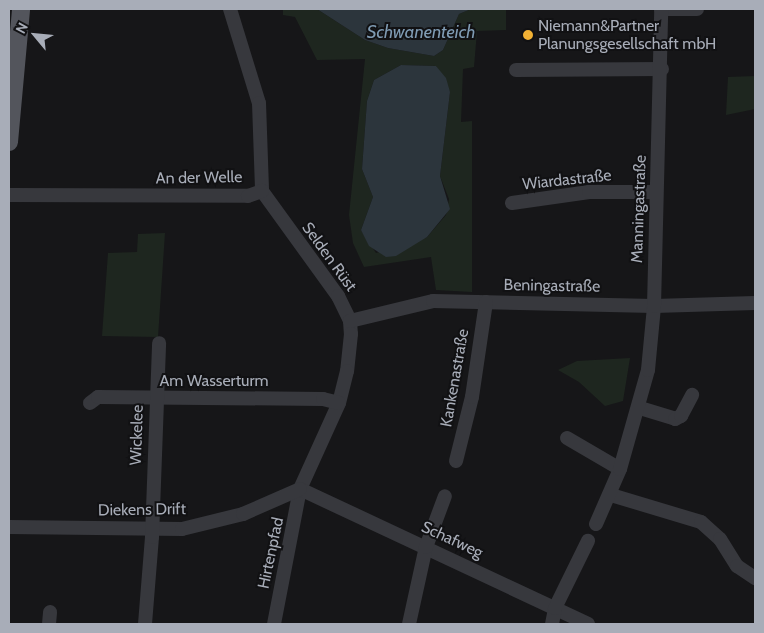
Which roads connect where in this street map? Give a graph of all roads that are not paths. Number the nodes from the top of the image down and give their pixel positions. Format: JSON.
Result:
{"nodes":[{"id":1,"x":21,"y":9,"type":"edge"},
{"id":2,"x":230,"y":9,"type":"edge"},
{"id":3,"x":661,"y":9,"type":"edge"},
{"id":4,"x":697,"y":9,"type":"edge"},
{"id":5,"x":662,"y":69,"type":"junction"},
{"id":6,"x":516,"y":70,"type":"dead end"},
{"id":7,"x":9,"y":142,"type":"edge"},
{"id":8,"x":262,"y":191,"type":"junction"},
{"id":9,"x":656,"y":192,"type":"junction"},
{"id":10,"x":9,"y":195,"type":"edge"},
{"id":11,"x":512,"y":203,"type":"dead end"},
{"id":12,"x":486,"y":302,"type":"junction"},
{"id":13,"x":755,"y":302,"type":"edge"},
{"id":14,"x":654,"y":306,"type":"junction"},
{"id":15,"x":350,"y":321,"type":"junction"},
{"id":16,"x":160,"y":343,"type":"dead end"},
{"id":17,"x":692,"y":395,"type":"dead end"},
{"id":18,"x":156,"y":398,"type":"junction"},
{"id":19,"x":90,"y":403,"type":"dead end"},
{"id":20,"x":339,"y":403,"type":"junction"},
{"id":21,"x":640,"y":408,"type":"junction"},
{"id":22,"x":567,"y":438,"type":"dead end"},
{"id":23,"x":456,"y":460,"type":"dead end"},
{"id":24,"x":620,"y":469,"type":"junction"},
{"id":25,"x":300,"y":489,"type":"junction"},
{"id":26,"x":611,"y":495,"type":"junction"},
{"id":27,"x":445,"y":496,"type":"dead end"},
{"id":28,"x":596,"y":524,"type":"dead end"},
{"id":29,"x":9,"y":527,"type":"edge"},
{"id":30,"x":152,"y":529,"type":"junction"},
{"id":31,"x":588,"y":541,"type":"dead end"},
{"id":32,"x":426,"y":547,"type":"junction"},
{"id":33,"x":755,"y":578,"type":"edge"},
{"id":34,"x":555,"y":608,"type":"junction"},
{"id":35,"x":145,"y":624,"type":"edge"},
{"id":36,"x":274,"y":624,"type":"edge"},
{"id":37,"x":409,"y":624,"type":"edge"},
{"id":38,"x":552,"y":624,"type":"edge"},
{"id":39,"x":588,"y":624,"type":"edge"}],
"edges":[{"from":1,"to":7,"type":"main road"},
{"from":2,"to":8,"type":"street","name":"An der Welle"},
{"from":3,"to":4,"type":"street"},
{"from":3,"to":5,"type":"street","name":"Manningastraße"},
{"from":5,"to":6,"type":"street"},
{"from":5,"to":9,"type":"street","name":"Manningastraße"},
{"from":8,"to":10,"type":"street","name":"An der Welle"},
{"from":8,"to":15,"type":"street","name":"Selden Rüst"},
{"from":9,"to":11,"type":"street","name":"Wiardastraße"},
{"from":9,"to":14,"type":"street","name":"Manningastraße"},
{"from":12,"to":14,"type":"street","name":"Beningastraße"},
{"from":12,"to":15,"type":"street","name":"Beningastraße"},
{"from":12,"to":23,"type":"street","name":"Kankenastraße"},
{"from":13,"to":14,"type":"street","name":"Beningastraße"},
{"from":14,"to":21,"type":"street","name":"Manningastraße"},
{"from":15,"to":20,"type":"street","name":"Selden Rüst"},
{"from":16,"to":18,"type":"street","name":"Wickelee"},
{"from":17,"to":21,"type":"street"},
{"from":18,"to":19,"type":"street","name":"Am Wasserturm"},
{"from":18,"to":20,"type":"street","name":"Am Wasserturm"},
{"from":18,"to":30,"type":"street","name":"Wickelee"},
{"from":20,"to":25,"type":"street","name":"Selden Rüst"},
{"from":21,"to":24,"type":"street","name":"Manningastraße"},
{"from":22,"to":24,"type":"street"},
{"from":24,"to":26,"type":"street","name":"Manningastraße"},
{"from":25,"to":30,"type":"street","name":"Diekens Drift"},
{"from":25,"to":32,"type":"street","name":"Schafweg"},
{"from":25,"to":36,"type":"street","name":"Hirtenpfad"},
{"from":26,"to":28,"type":"street","name":"Manningastraße"},
{"from":26,"to":33,"type":"street"},
{"from":27,"to":32,"type":"street"},
{"from":29,"to":30,"type":"street","name":"Diekens Drift"},
{"from":30,"to":35,"type":"street","name":"Wickelee"},
{"from":31,"to":34,"type":"street"},
{"from":32,"to":34,"type":"street","name":"Schafweg"},
{"from":32,"to":37,"type":"street"},
{"from":34,"to":38,"type":"street"},
{"from":34,"to":39,"type":"street","name":"Schafweg"}]}
